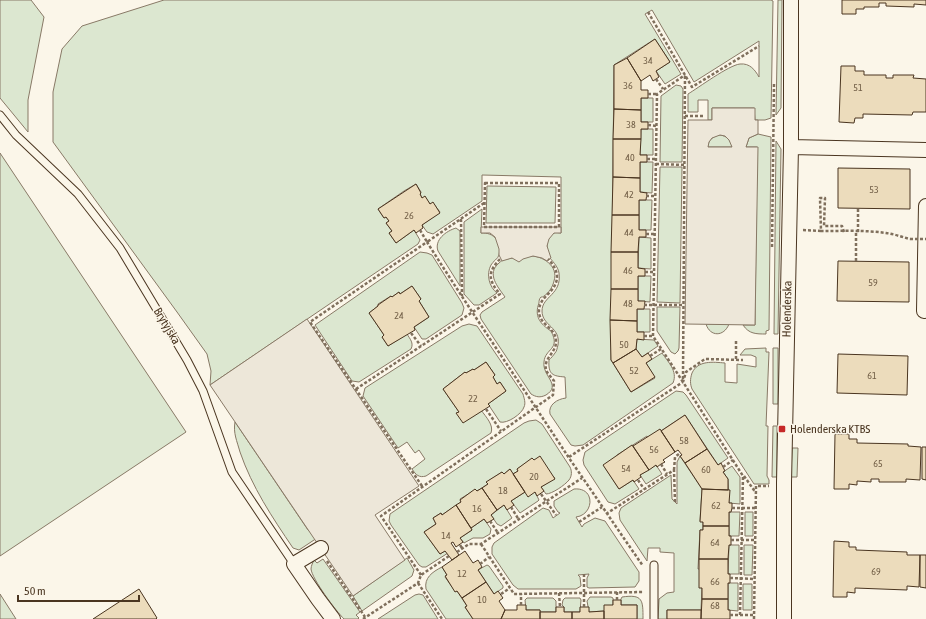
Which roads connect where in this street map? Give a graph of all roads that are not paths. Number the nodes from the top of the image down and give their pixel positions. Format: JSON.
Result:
{"nodes":[{"id":1,"x":791,"y":0,"type":"edge"},
{"id":2,"x":0,"y":115,"type":"edge"},
{"id":3,"x":791,"y":147,"type":"junction"},
{"id":4,"x":926,"y":150,"type":"edge"},
{"id":5,"x":926,"y":206,"type":"edge"},
{"id":6,"x":924,"y":311,"type":"dead end"},
{"id":7,"x":316,"y":551,"type":"road end"},
{"id":8,"x":294,"y":564,"type":"junction"},
{"id":9,"x":654,"y":565,"type":"dead end"},
{"id":10,"x":333,"y":619,"type":"edge"},
{"id":11,"x":654,"y":619,"type":"edge"},
{"id":12,"x":784,"y":619,"type":"edge"}],
"edges":[{"from":1,"to":3,"type":"street","name":"Holenderska"},
{"from":2,"to":8,"type":"lane","name":"Brytyjska"},
{"from":3,"to":4,"type":"street"},
{"from":3,"to":12,"type":"street","name":"Holenderska"},
{"from":5,"to":6,"type":"street"},
{"from":7,"to":8,"type":"street"},
{"from":8,"to":10,"type":"street","name":"Brytyjska"},
{"from":9,"to":11,"type":"lane"}]}
